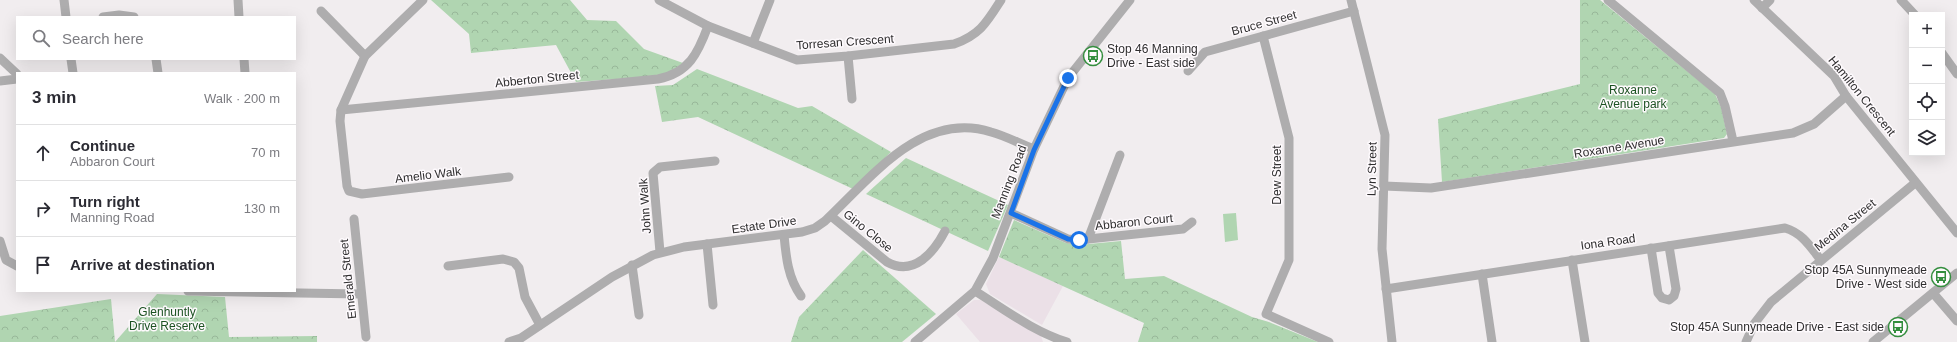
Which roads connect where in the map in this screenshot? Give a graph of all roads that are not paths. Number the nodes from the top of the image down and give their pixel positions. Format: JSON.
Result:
{"nodes":[{"id":1,"x":64,"y":0,"type":"edge"},
{"id":2,"x":238,"y":0,"type":"edge"},
{"id":3,"x":423,"y":0,"type":"edge"},
{"id":4,"x":659,"y":0,"type":"edge"},
{"id":5,"x":770,"y":0,"type":"edge"},
{"id":6,"x":1001,"y":0,"type":"edge"},
{"id":7,"x":1130,"y":0,"type":"edge"},
{"id":8,"x":1351,"y":0,"type":"edge"},
{"id":9,"x":1608,"y":0,"type":"edge"},
{"id":10,"x":1754,"y":0,"type":"edge"},
{"id":11,"x":1770,"y":0,"type":"edge"},
{"id":12,"x":1901,"y":0,"type":"edge"},
{"id":13,"x":1762,"y":8,"type":"junction"},
{"id":14,"x":321,"y":11,"type":"dead end"},
{"id":15,"x":1354,"y":11,"type":"junction"},
{"id":16,"x":1911,"y":12,"type":"edge"},
{"id":17,"x":66,"y":16,"type":"edge"},
{"id":18,"x":111,"y":16,"type":"edge"},
{"id":19,"x":126,"y":16,"type":"edge"},
{"id":20,"x":239,"y":16,"type":"edge"},
{"id":21,"x":708,"y":26,"type":"junction"},
{"id":22,"x":1262,"y":36,"type":"junction"},
{"id":23,"x":753,"y":43,"type":"junction"},
{"id":24,"x":365,"y":56,"type":"junction"},
{"id":25,"x":848,"y":56,"type":"junction"},
{"id":26,"x":1945,"y":57,"type":"edge"},
{"id":27,"x":0,"y":58,"type":"edge"},
{"id":28,"x":71,"y":60,"type":"edge"},
{"id":29,"x":156,"y":60,"type":"edge"},
{"id":30,"x":244,"y":60,"type":"edge"},
{"id":31,"x":1188,"y":71,"type":"dead end"},
{"id":32,"x":72,"y":72,"type":"edge"},
{"id":33,"x":158,"y":72,"type":"edge"},
{"id":34,"x":245,"y":72,"type":"edge"},
{"id":35,"x":16,"y":73,"type":"edge"},
{"id":36,"x":1957,"y":74,"type":"edge"},
{"id":37,"x":16,"y":79,"type":"edge"},
{"id":38,"x":0,"y":81,"type":"edge"},
{"id":39,"x":1846,"y":96,"type":"junction"},
{"id":40,"x":852,"y":99,"type":"dead end"},
{"id":41,"x":341,"y":110,"type":"junction"},
{"id":42,"x":1733,"y":141,"type":"junction"},
{"id":43,"x":1034,"y":150,"type":"junction"},
{"id":44,"x":1120,"y":155,"type":"dead end"},
{"id":45,"x":715,"y":161,"type":"dead end"},
{"id":46,"x":509,"y":177,"type":"dead end"},
{"id":47,"x":1915,"y":183,"type":"junction"},
{"id":48,"x":1384,"y":186,"type":"junction"},
{"id":49,"x":1011,"y":213,"type":"junction"},
{"id":50,"x":831,"y":216,"type":"junction"},
{"id":51,"x":354,"y":219,"type":"dead end"},
{"id":52,"x":1192,"y":222,"type":"dead end"},
{"id":53,"x":945,"y":231,"type":"dead end"},
{"id":54,"x":1957,"y":233,"type":"edge"},
{"id":55,"x":784,"y":235,"type":"junction"},
{"id":56,"x":1088,"y":239,"type":"junction"},
{"id":57,"x":0,"y":241,"type":"edge"},
{"id":58,"x":706,"y":244,"type":"junction"},
{"id":59,"x":1669,"y":246,"type":"junction"},
{"id":60,"x":1650,"y":248,"type":"junction"},
{"id":61,"x":660,"y":252,"type":"junction"},
{"id":62,"x":1820,"y":259,"type":"junction"},
{"id":63,"x":1572,"y":260,"type":"junction"},
{"id":64,"x":16,"y":265,"type":"edge"},
{"id":65,"x":632,"y":265,"type":"junction"},
{"id":66,"x":448,"y":266,"type":"dead end"},
{"id":67,"x":1957,"y":273,"type":"edge"},
{"id":68,"x":1482,"y":274,"type":"junction"},
{"id":69,"x":1386,"y":289,"type":"junction"},
{"id":70,"x":975,"y":291,"type":"junction"},
{"id":71,"x":256,"y":292,"type":"edge"},
{"id":72,"x":1933,"y":293,"type":"junction"},
{"id":73,"x":361,"y":294,"type":"junction"},
{"id":74,"x":801,"y":296,"type":"dead end"},
{"id":75,"x":713,"y":305,"type":"dead end"},
{"id":76,"x":639,"y":315,"type":"dead end"},
{"id":77,"x":1957,"y":321,"type":"edge"},
{"id":78,"x":540,"y":325,"type":"junction"},
{"id":79,"x":366,"y":336,"type":"dead end"},
{"id":80,"x":1054,"y":340,"type":"edge"},
{"id":81,"x":509,"y":342,"type":"edge"},
{"id":82,"x":915,"y":342,"type":"edge"},
{"id":83,"x":1067,"y":342,"type":"edge"},
{"id":84,"x":1329,"y":342,"type":"edge"},
{"id":85,"x":1392,"y":342,"type":"edge"},
{"id":86,"x":1492,"y":342,"type":"edge"},
{"id":87,"x":1585,"y":342,"type":"edge"},
{"id":88,"x":1746,"y":342,"type":"edge"},
{"id":89,"x":1873,"y":342,"type":"edge"}],
"edges":[{"from":1,"to":17,"type":"street"},
{"from":2,"to":20,"type":"street"},
{"from":3,"to":24,"type":"street"},
{"from":4,"to":21,"type":"street","name":"Torresan Crescent"},
{"from":5,"to":23,"type":"street"},
{"from":6,"to":25,"type":"street","name":"Torresan Crescent"},
{"from":7,"to":43,"type":"street","name":"Manning Road"},
{"from":8,"to":15,"type":"street","name":"Lyn Street"},
{"from":9,"to":42,"type":"street"},
{"from":10,"to":13,"type":"street","name":"Hamilton Crescent"},
{"from":11,"to":13,"type":"street"},
{"from":12,"to":16,"type":"street"},
{"from":13,"to":39,"type":"street","name":"Hamilton Crescent"},
{"from":14,"to":24,"type":"street"},
{"from":15,"to":22,"type":"street","name":"Bruce Street"},
{"from":15,"to":48,"type":"street","name":"Lyn Street"},
{"from":18,"to":19,"type":"street"},
{"from":21,"to":23,"type":"street","name":"Torresan Crescent"},
{"from":21,"to":41,"type":"street","name":"Abberton Street"},
{"from":22,"to":31,"type":"street","name":"Bruce Street"},
{"from":22,"to":84,"type":"street","name":"Dew Street"},
{"from":23,"to":25,"type":"street","name":"Torresan Crescent"},
{"from":24,"to":41,"type":"street"},
{"from":25,"to":40,"type":"street"},
{"from":26,"to":36,"type":"street"},
{"from":27,"to":35,"type":"street"},
{"from":28,"to":32,"type":"street"},
{"from":29,"to":33,"type":"street"},
{"from":30,"to":34,"type":"street"},
{"from":37,"to":38,"type":"street"},
{"from":39,"to":42,"type":"street","name":"Roxanne Avenue"},
{"from":39,"to":47,"type":"street","name":"Hamilton Crescent"},
{"from":41,"to":46,"type":"street","name":"Amelio Walk"},
{"from":42,"to":48,"type":"street","name":"Roxanne Avenue"},
{"from":43,"to":49,"type":"street","name":"Manning Road"},
{"from":43,"to":50,"type":"street","name":"Estate Drive"},
{"from":44,"to":56,"type":"street"},
{"from":45,"to":61,"type":"street","name":"John Walk"},
{"from":47,"to":54,"type":"street","name":"Hamilton Crescent"},
{"from":47,"to":62,"type":"street","name":"Medina Street"},
{"from":48,"to":69,"type":"street","name":"Lyn Street"},
{"from":49,"to":56,"type":"street","name":"Abbaron Court"},
{"from":49,"to":70,"type":"street","name":"Manning Road"},
{"from":50,"to":53,"type":"street","name":"Gino Close"},
{"from":50,"to":55,"type":"street","name":"Estate Drive"},
{"from":51,"to":73,"type":"street","name":"Emerald Street"},
{"from":52,"to":56,"type":"street","name":"Abbaron Court"},
{"from":55,"to":58,"type":"street","name":"Estate Drive"},
{"from":55,"to":74,"type":"street"},
{"from":57,"to":64,"type":"street"},
{"from":58,"to":61,"type":"street","name":"Estate Drive"},
{"from":58,"to":75,"type":"street"},
{"from":59,"to":60,"type":"street","name":"Iona Road"},
{"from":59,"to":60,"type":"street"},
{"from":59,"to":62,"type":"street","name":"Iona Road"},
{"from":60,"to":63,"type":"street","name":"Iona Road"},
{"from":61,"to":65,"type":"street","name":"Estate Drive"},
{"from":62,"to":88,"type":"street","name":"Medina Street"},
{"from":63,"to":68,"type":"street","name":"Iona Road"},
{"from":63,"to":87,"type":"street"},
{"from":65,"to":76,"type":"street"},
{"from":65,"to":78,"type":"street","name":"Estate Drive"},
{"from":66,"to":78,"type":"street"},
{"from":67,"to":72,"type":"street"},
{"from":68,"to":69,"type":"street","name":"Iona Road"},
{"from":68,"to":86,"type":"street"},
{"from":69,"to":85,"type":"street","name":"Lyn Street"},
{"from":70,"to":80,"type":"street"},
{"from":70,"to":82,"type":"street","name":"Manning Road"},
{"from":71,"to":73,"type":"street"},
{"from":72,"to":77,"type":"street"},
{"from":72,"to":89,"type":"street"},
{"from":73,"to":79,"type":"street","name":"Emerald Street"},
{"from":78,"to":81,"type":"street","name":"Estate Drive"},
{"from":80,"to":83,"type":"street"}]}
